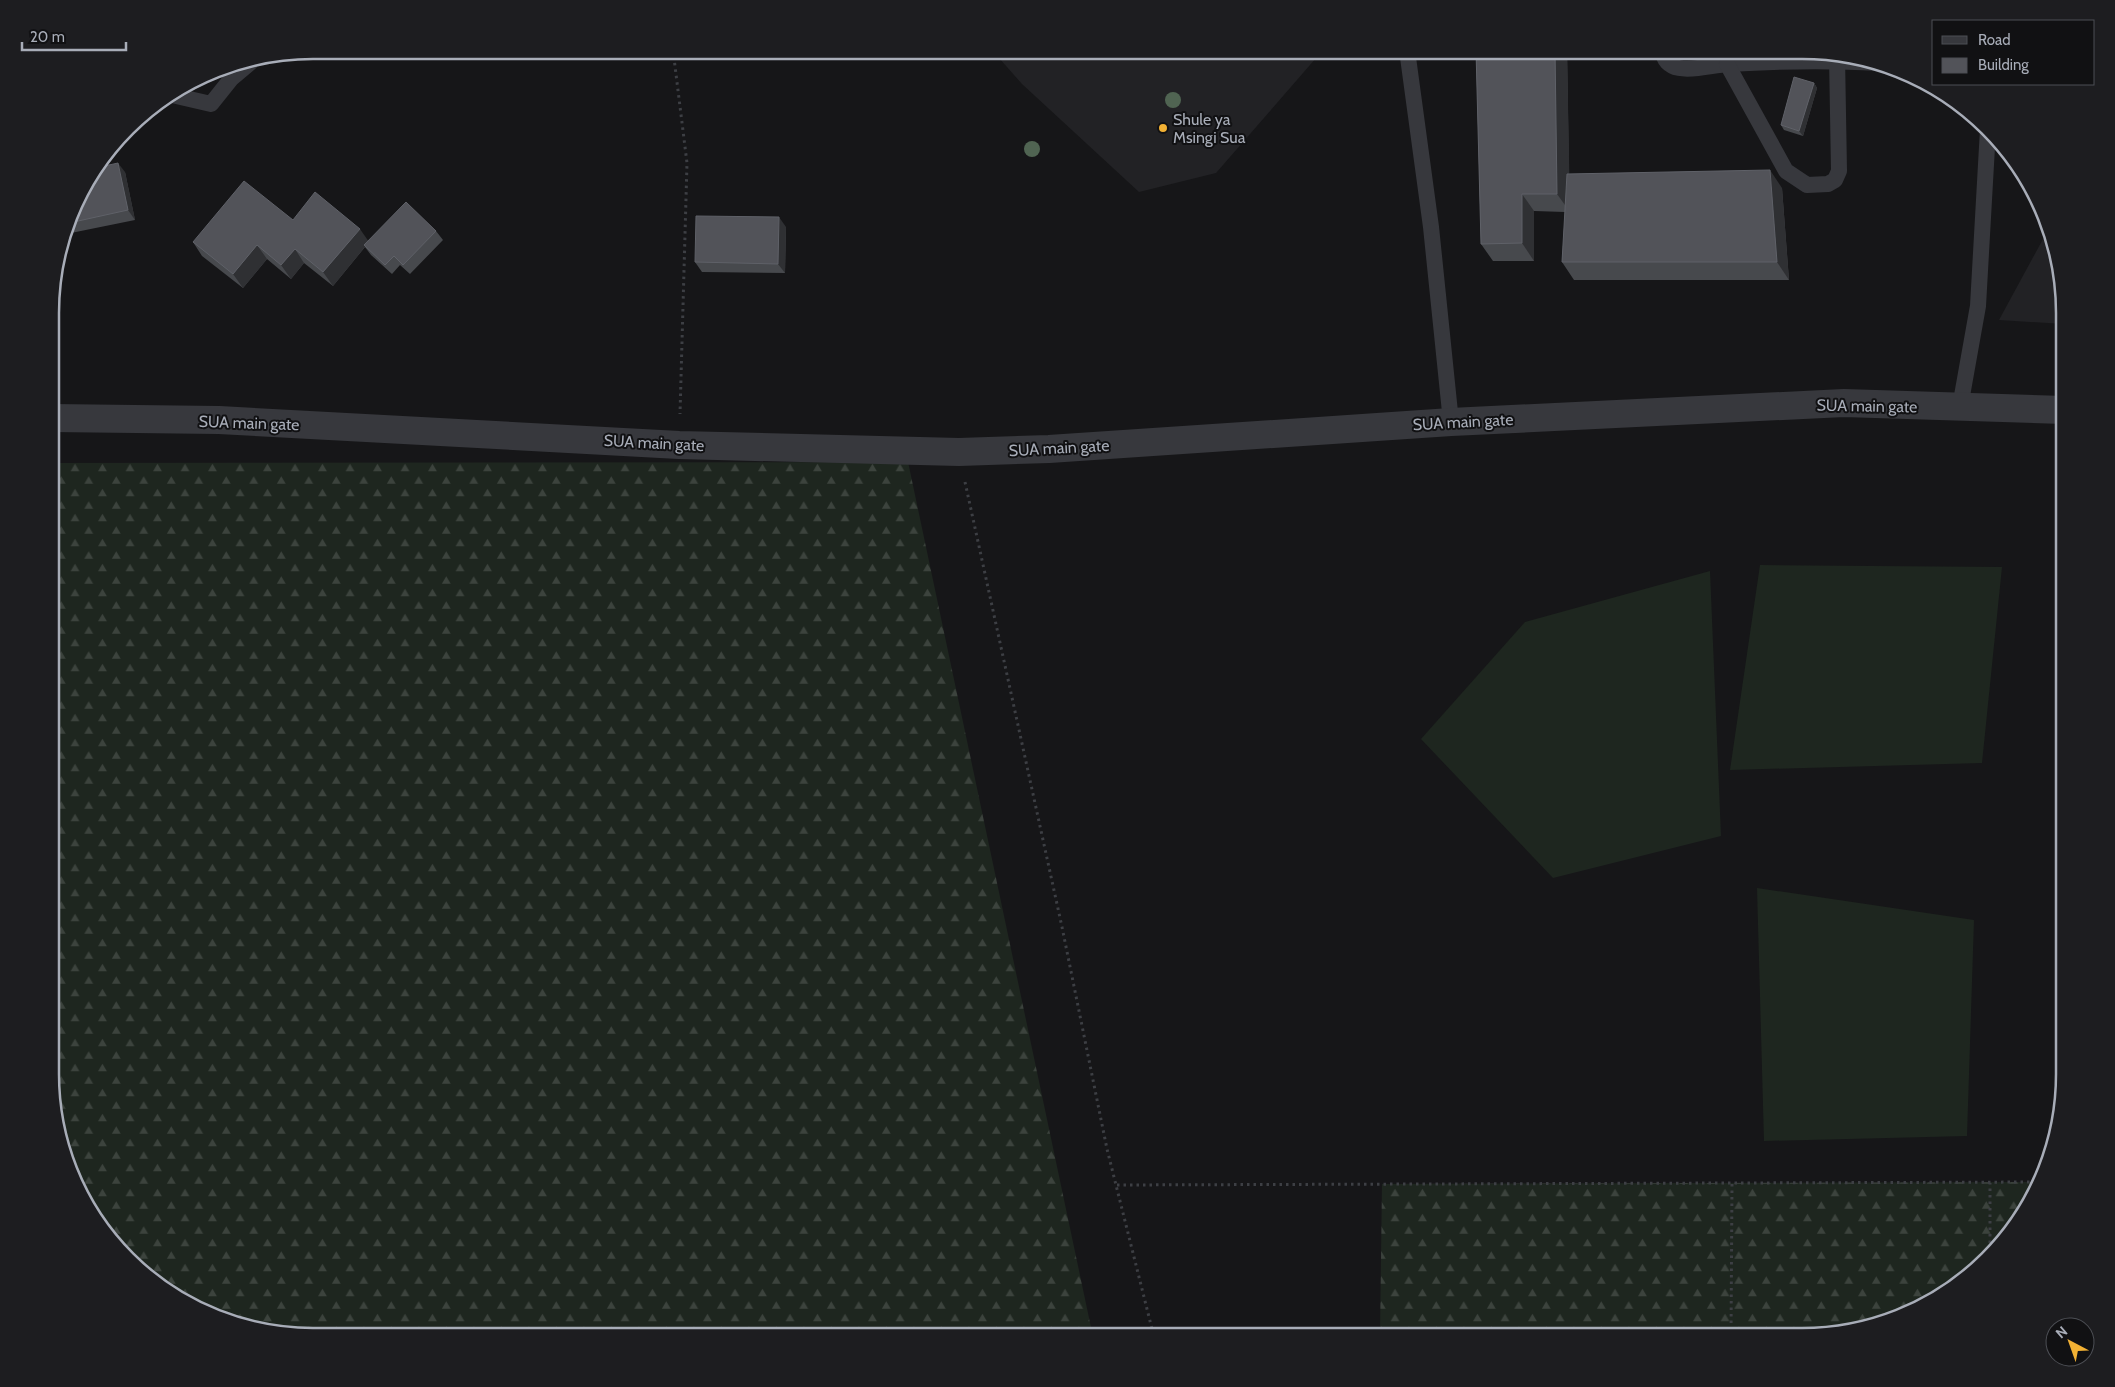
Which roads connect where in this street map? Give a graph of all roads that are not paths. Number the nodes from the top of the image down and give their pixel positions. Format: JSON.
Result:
{"nodes":[{"id":1,"x":1408,"y":59,"type":"edge"},
{"id":2,"x":1665,"y":59,"type":"edge"},
{"id":3,"x":1819,"y":59,"type":"edge"},
{"id":4,"x":1837,"y":61,"type":"edge"},
{"id":5,"x":1727,"y":64,"type":"junction"},
{"id":6,"x":243,"y":68,"type":"edge"},
{"id":7,"x":180,"y":97,"type":"edge"},
{"id":8,"x":1987,"y":139,"type":"edge"},
{"id":9,"x":1960,"y":408,"type":"junction"},
{"id":10,"x":2056,"y":410,"type":"edge"},
{"id":11,"x":59,"y":418,"type":"edge"},
{"id":12,"x":1451,"y":422,"type":"junction"}],
"edges":[{"from":1,"to":12,"type":"lane"},
{"from":2,"to":5,"type":"lane"},
{"from":3,"to":5,"type":"lane"},
{"from":4,"to":5,"type":"lane"},
{"from":6,"to":7,"type":"lane"},
{"from":8,"to":9,"type":"lane"},
{"from":9,"to":10,"type":"street","name":"SUA main gate"},
{"from":9,"to":12,"type":"street","name":"SUA main gate"},
{"from":11,"to":12,"type":"street","name":"SUA main gate"}]}
